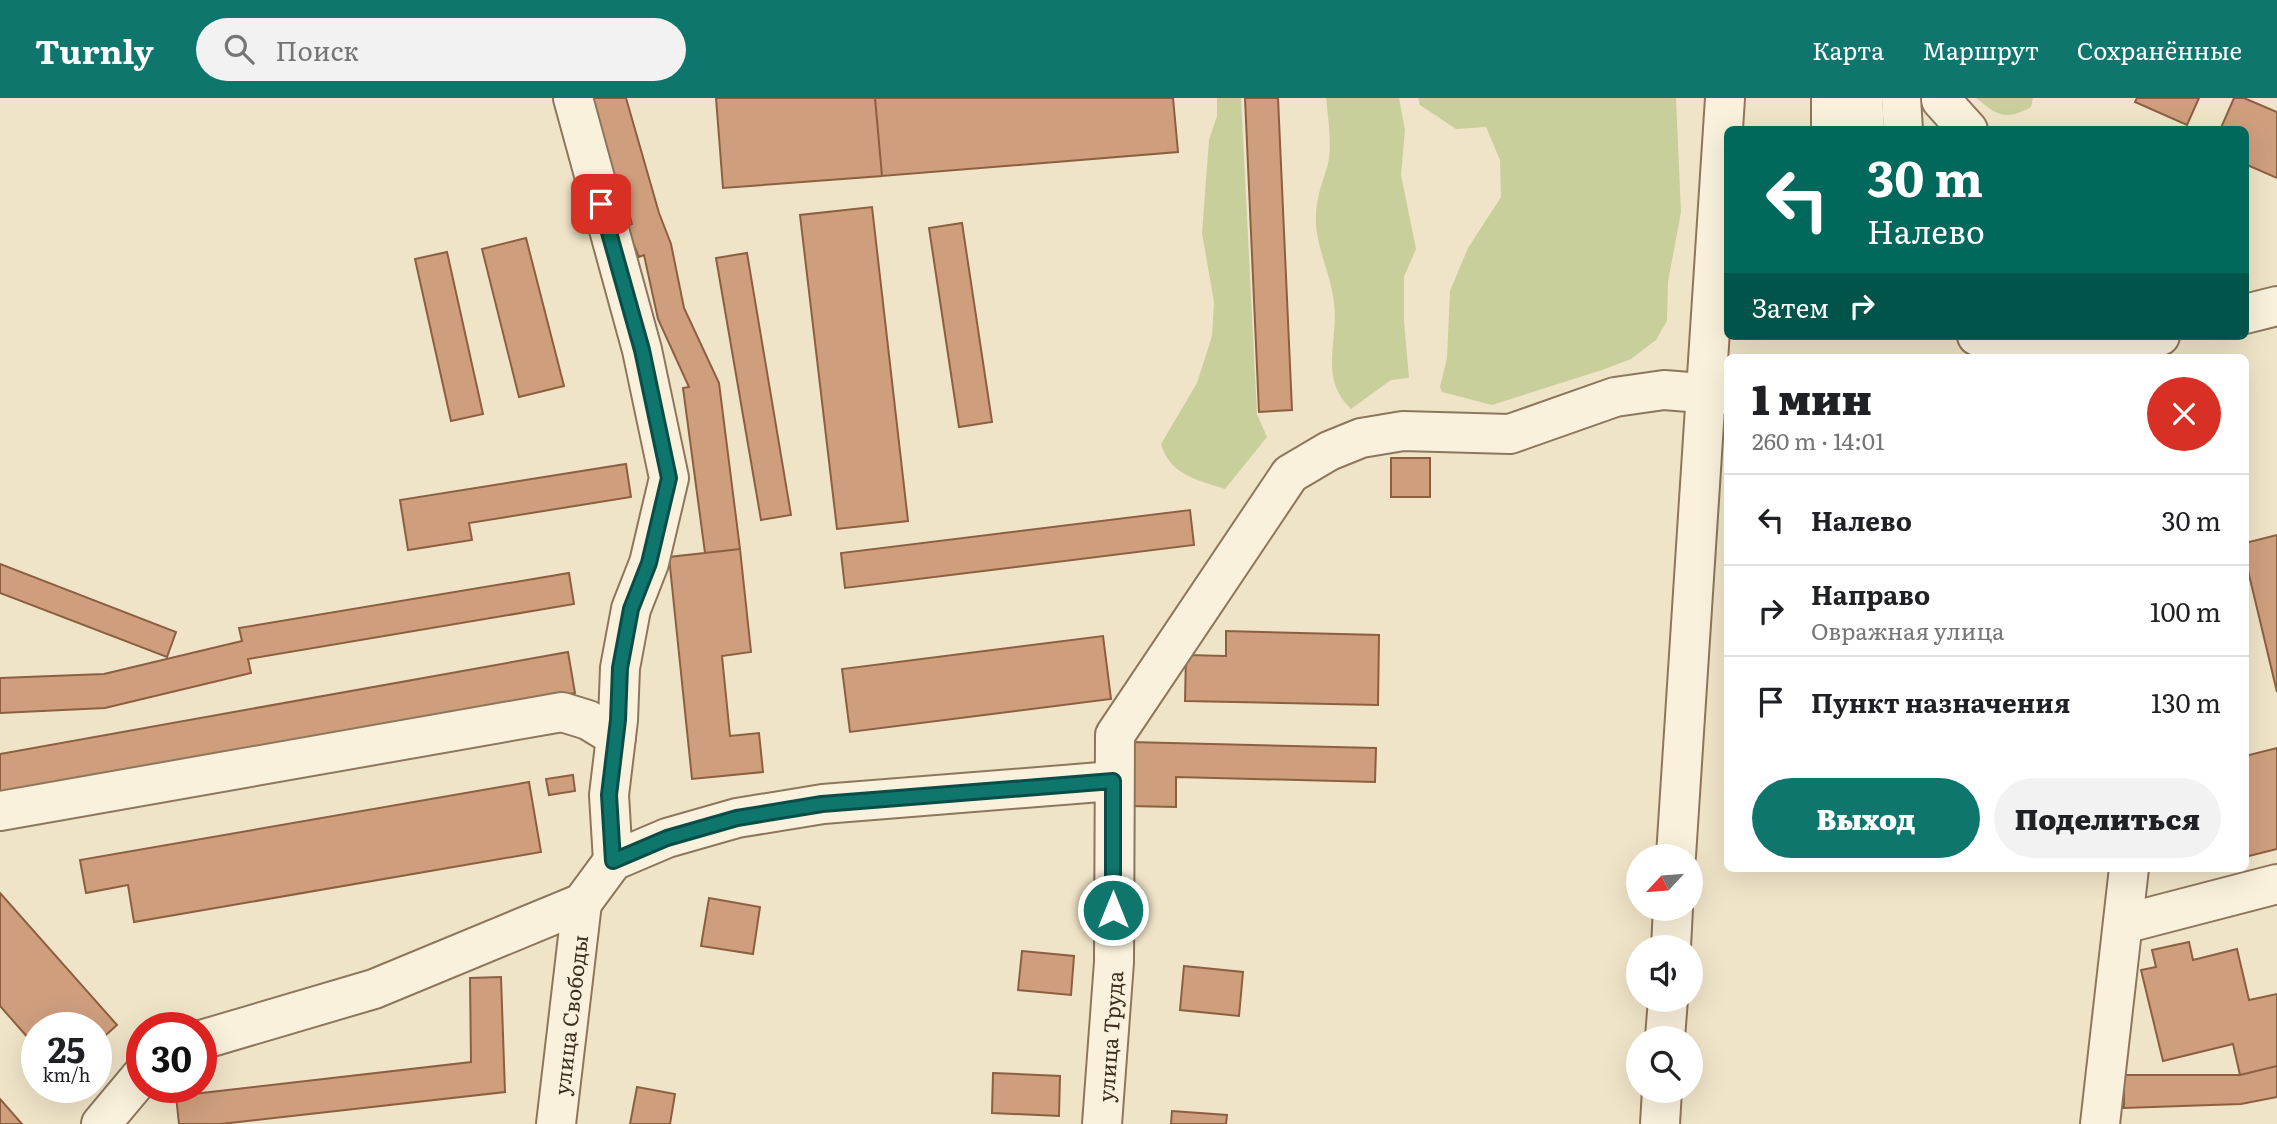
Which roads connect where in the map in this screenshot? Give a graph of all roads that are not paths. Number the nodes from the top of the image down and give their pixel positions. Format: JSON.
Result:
{"nodes":[{"id":1,"x":573,"y":98,"type":"edge"},
{"id":2,"x":1725,"y":98,"type":"edge"},
{"id":3,"x":1831,"y":98,"type":"edge"},
{"id":4,"x":1863,"y":98,"type":"edge"},
{"id":5,"x":1901,"y":98,"type":"edge"},
{"id":6,"x":1942,"y":109,"type":"edge"},
{"id":7,"x":1724,"y":126,"type":"edge"},
{"id":8,"x":1831,"y":126,"type":"edge"},
{"id":9,"x":1865,"y":126,"type":"edge"},
{"id":10,"x":1903,"y":126,"type":"edge"},
{"id":11,"x":1963,"y":126,"type":"edge"},
{"id":12,"x":1724,"y":131,"type":"edge"},
{"id":13,"x":2277,"y":306,"type":"edge"},
{"id":14,"x":2249,"y":313,"type":"edge"},
{"id":15,"x":1987,"y":340,"type":"edge"},
{"id":16,"x":2025,"y":340,"type":"edge"},
{"id":17,"x":2043,"y":340,"type":"edge"},
{"id":18,"x":2052,"y":340,"type":"edge"},
{"id":19,"x":2142,"y":340,"type":"edge"},
{"id":20,"x":2044,"y":354,"type":"edge"},
{"id":21,"x":2060,"y":354,"type":"edge"},
{"id":22,"x":2063,"y":354,"type":"edge"},
{"id":23,"x":2064,"y":354,"type":"edge"},
{"id":24,"x":2080,"y":354,"type":"edge"},
{"id":25,"x":1716,"y":394,"type":"edge"},
{"id":26,"x":616,"y":737,"type":"junction"},
{"id":27,"x":1113,"y":781,"type":"junction"},
{"id":28,"x":0,"y":811,"type":"edge"},
{"id":29,"x":1677,"y":844,"type":"edge"},
{"id":30,"x":613,"y":861,"type":"junction"},
{"id":31,"x":2129,"y":872,"type":"edge"},
{"id":32,"x":2277,"y":884,"type":"edge"},
{"id":33,"x":582,"y":904,"type":"junction"},
{"id":34,"x":2123,"y":924,"type":"junction"},
{"id":35,"x":217,"y":1035,"type":"edge"},
{"id":36,"x":126,"y":1094,"type":"edge"},
{"id":37,"x":1661,"y":1103,"type":"edge"},
{"id":38,"x":101,"y":1124,"type":"edge"},
{"id":39,"x":556,"y":1124,"type":"edge"},
{"id":40,"x":1102,"y":1124,"type":"edge"},
{"id":41,"x":1660,"y":1124,"type":"edge"},
{"id":42,"x":2100,"y":1124,"type":"edge"}],
"edges":[{"from":1,"to":26,"type":"street"},
{"from":2,"to":7,"type":"street"},
{"from":3,"to":8,"type":"street"},
{"from":4,"to":9,"type":"street"},
{"from":5,"to":10,"type":"street"},
{"from":6,"to":11,"type":"street"},
{"from":12,"to":25,"type":"street"},
{"from":13,"to":14,"type":"street"},
{"from":15,"to":20,"type":"street"},
{"from":16,"to":21,"type":"street"},
{"from":17,"to":22,"type":"street"},
{"from":18,"to":23,"type":"street"},
{"from":19,"to":24,"type":"street"},
{"from":25,"to":27,"type":"street","name":"улица Труда"},
{"from":25,"to":29,"type":"street"},
{"from":26,"to":28,"type":"street"},
{"from":26,"to":30,"type":"street"},
{"from":27,"to":30,"type":"street"},
{"from":27,"to":40,"type":"street","name":"улица Труда"},
{"from":30,"to":33,"type":"street"},
{"from":31,"to":34,"type":"street"},
{"from":32,"to":34,"type":"street"},
{"from":33,"to":35,"type":"street"},
{"from":33,"to":39,"type":"street","name":"улица Свободы"},
{"from":34,"to":42,"type":"street"},
{"from":36,"to":38,"type":"street"},
{"from":37,"to":41,"type":"street"}]}
